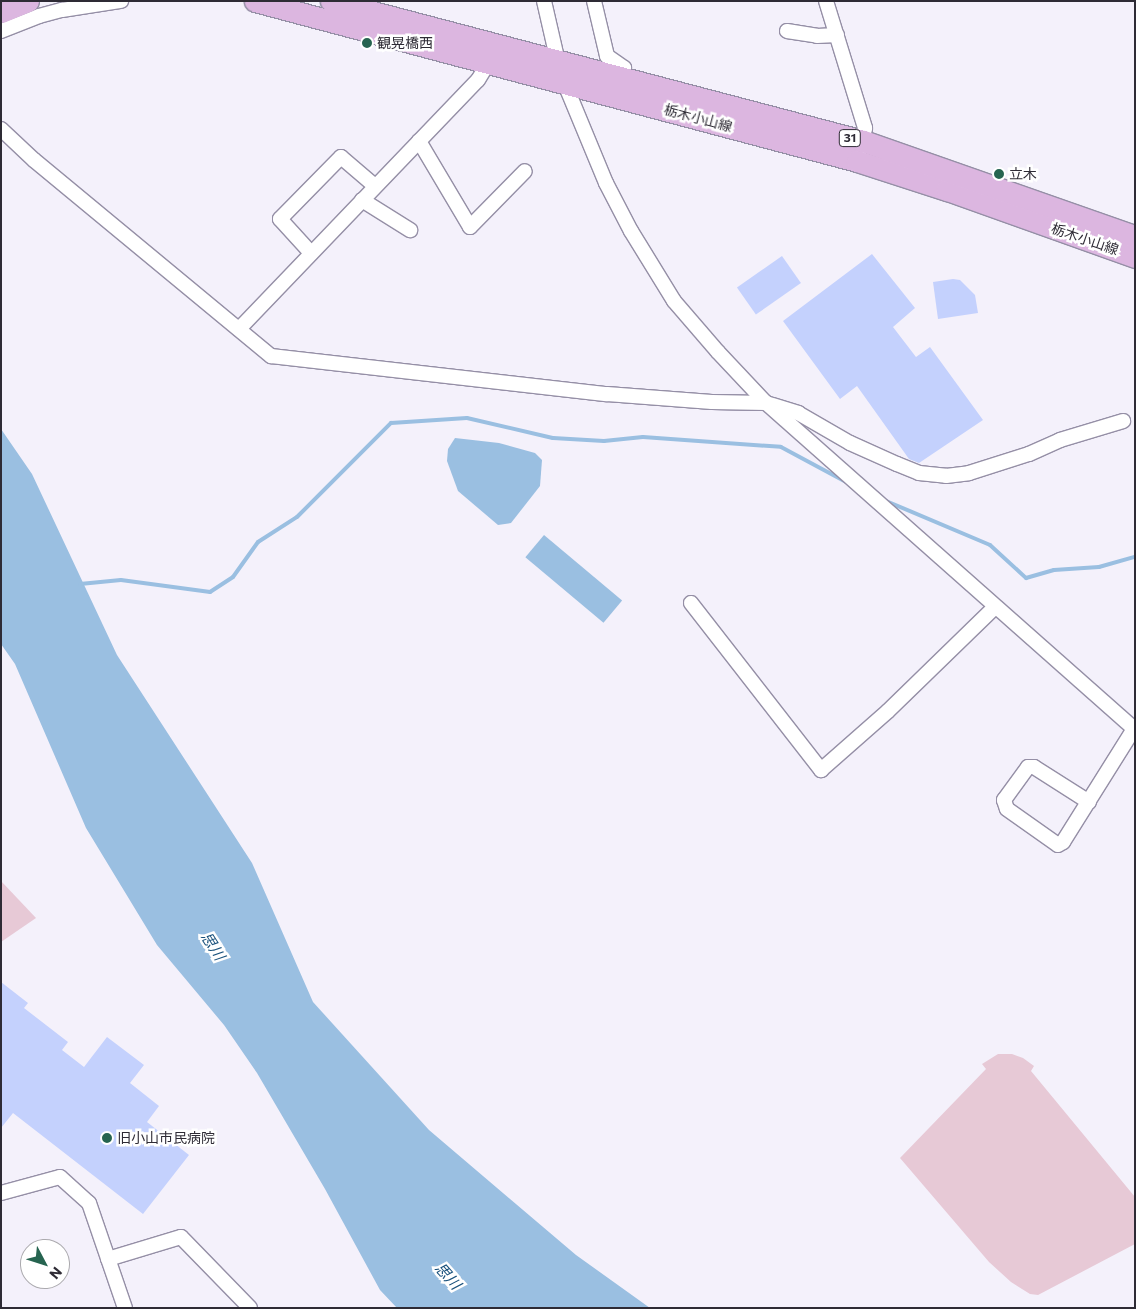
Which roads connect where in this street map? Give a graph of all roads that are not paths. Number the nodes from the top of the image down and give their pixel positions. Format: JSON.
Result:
{"nodes":[{"id":1,"x":28,"y":1,"type":"edge"},
{"id":2,"x":122,"y":1,"type":"edge"},
{"id":3,"x":255,"y":1,"type":"edge"},
{"id":4,"x":332,"y":1,"type":"edge"},
{"id":5,"x":544,"y":1,"type":"edge"},
{"id":6,"x":594,"y":1,"type":"edge"},
{"id":7,"x":826,"y":1,"type":"edge"},
{"id":8,"x":1,"y":12,"type":"edge"},
{"id":9,"x":1,"y":31,"type":"edge"},
{"id":10,"x":787,"y":31,"type":"dead end"},
{"id":11,"x":837,"y":35,"type":"junction"},
{"id":12,"x":558,"y":62,"type":"junction"},
{"id":13,"x":487,"y":64,"type":"junction"},
{"id":14,"x":623,"y":78,"type":"junction"},
{"id":15,"x":565,"y":84,"type":"junction"},
{"id":16,"x":1,"y":129,"type":"edge"},
{"id":17,"x":419,"y":141,"type":"junction"},
{"id":18,"x":860,"y":151,"type":"junction"},
{"id":19,"x":525,"y":171,"type":"dead end"},
{"id":20,"x":375,"y":186,"type":"junction"},
{"id":21,"x":362,"y":200,"type":"junction"},
{"id":22,"x":410,"y":230,"type":"dead end"},
{"id":23,"x":1135,"y":236,"type":"edge"},
{"id":24,"x":311,"y":254,"type":"junction"},
{"id":25,"x":1135,"y":257,"type":"edge"},
{"id":26,"x":239,"y":329,"type":"junction"},
{"id":27,"x":766,"y":403,"type":"junction"},
{"id":28,"x":1123,"y":421,"type":"dead end"},
{"id":29,"x":691,"y":603,"type":"dead end"},
{"id":30,"x":996,"y":607,"type":"junction"},
{"id":31,"x":1134,"y":729,"type":"edge"},
{"id":32,"x":1089,"y":802,"type":"junction"},
{"id":33,"x":1,"y":1193,"type":"edge"},
{"id":34,"x":108,"y":1259,"type":"junction"},
{"id":35,"x":125,"y":1308,"type":"edge"},
{"id":36,"x":250,"y":1308,"type":"edge"}],
"edges":[{"from":1,"to":8,"type":"main road"},
{"from":2,"to":9,"type":"street"},
{"from":3,"to":13,"type":"main road","name":"栃木小山線","number":"31"},
{"from":4,"to":12,"type":"main road","name":"栃木小山線","number":"31"},
{"from":5,"to":12,"type":"street"},
{"from":6,"to":14,"type":"street"},
{"from":7,"to":11,"type":"street"},
{"from":10,"to":11,"type":"street"},
{"from":11,"to":18,"type":"street"},
{"from":12,"to":14,"type":"main road","name":"栃木小山線","number":"31"},
{"from":12,"to":15,"type":"street"},
{"from":13,"to":15,"type":"main road","name":"栃木小山線","number":"31"},
{"from":13,"to":17,"type":"street"},
{"from":14,"to":18,"type":"main road","name":"栃木小山線","number":"31"},
{"from":15,"to":18,"type":"main road","name":"栃木小山線","number":"31"},
{"from":15,"to":27,"type":"street"},
{"from":16,"to":26,"type":"street"},
{"from":17,"to":19,"type":"street"},
{"from":17,"to":20,"type":"street"},
{"from":18,"to":23,"type":"main road","name":"栃木小山線","number":"31"},
{"from":18,"to":25,"type":"main road","name":"栃木小山線","number":"31"},
{"from":20,"to":21,"type":"street"},
{"from":20,"to":24,"type":"street"},
{"from":21,"to":22,"type":"street"},
{"from":21,"to":24,"type":"street"},
{"from":24,"to":26,"type":"street"},
{"from":26,"to":27,"type":"street"},
{"from":27,"to":28,"type":"street"},
{"from":27,"to":30,"type":"street"},
{"from":29,"to":30,"type":"street"},
{"from":30,"to":31,"type":"street"},
{"from":31,"to":32,"type":"street"},
{"from":32,"to":32,"type":"street"},
{"from":33,"to":34,"type":"street"},
{"from":34,"to":35,"type":"street"},
{"from":34,"to":36,"type":"street"}]}
